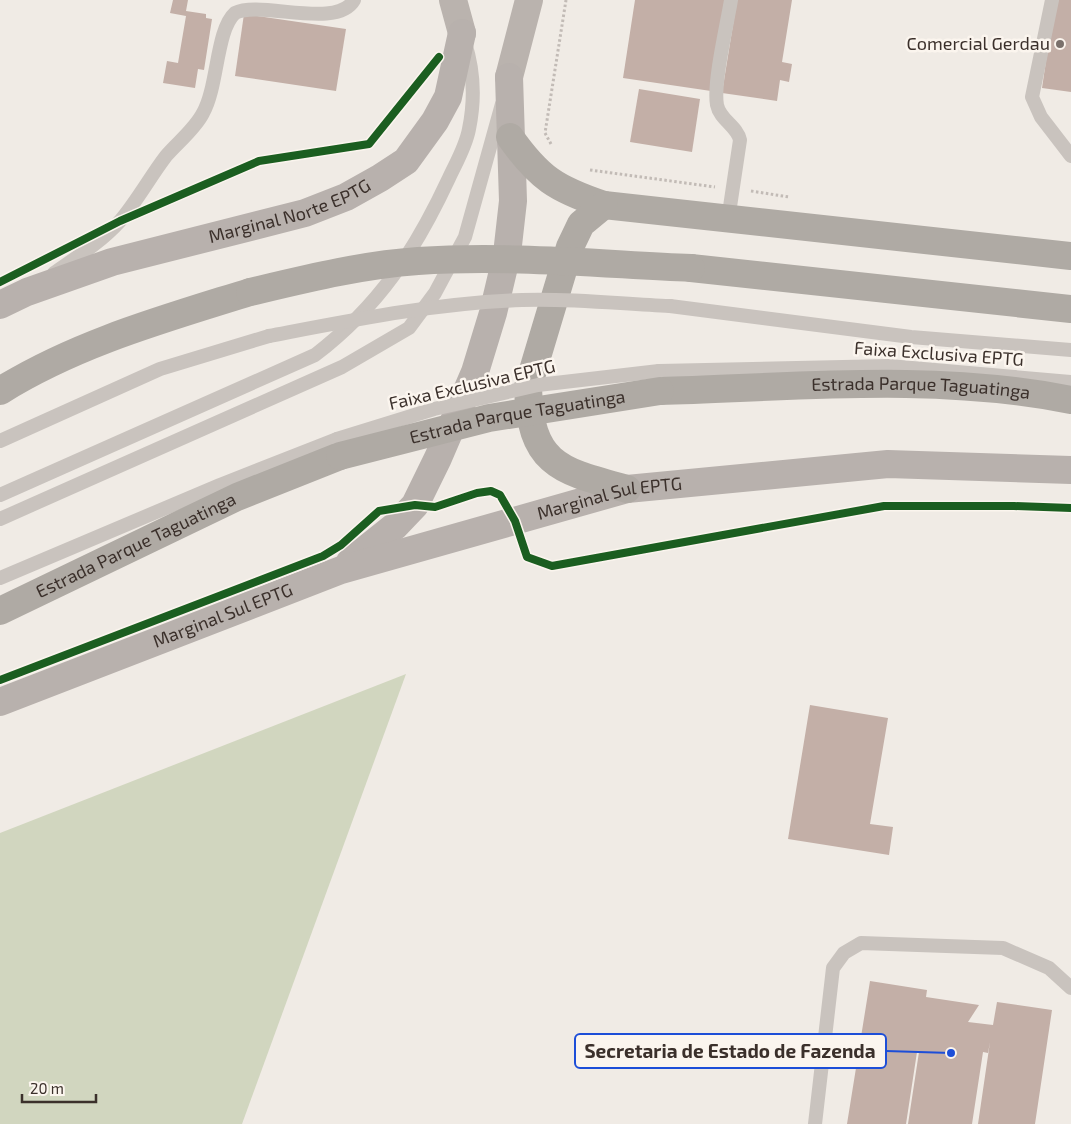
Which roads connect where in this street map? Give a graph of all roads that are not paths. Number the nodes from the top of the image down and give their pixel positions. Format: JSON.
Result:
{"nodes":[{"id":1,"x":354,"y":0,"type":"edge"},
{"id":2,"x":453,"y":0,"type":"edge"},
{"id":3,"x":529,"y":0,"type":"edge"},
{"id":4,"x":731,"y":0,"type":"edge"},
{"id":5,"x":1052,"y":0,"type":"edge"},
{"id":6,"x":462,"y":33,"type":"junction"},
{"id":7,"x":509,"y":77,"type":"junction"},
{"id":8,"x":510,"y":137,"type":"junction"},
{"id":9,"x":1071,"y":156,"type":"edge"},
{"id":10,"x":604,"y":205,"type":"junction"},
{"id":11,"x":728,"y":220,"type":"junction"},
{"id":12,"x":1071,"y":256,"type":"edge"},
{"id":13,"x":27,"y":292,"type":"junction"},
{"id":14,"x":0,"y":305,"type":"edge"},
{"id":15,"x":1071,"y":309,"type":"edge"},
{"id":16,"x":1071,"y":350,"type":"edge"},
{"id":17,"x":660,"y":381,"type":"junction"},
{"id":18,"x":1071,"y":382,"type":"edge"},
{"id":19,"x":0,"y":391,"type":"edge"},
{"id":20,"x":1071,"y":400,"type":"edge"},
{"id":21,"x":0,"y":441,"type":"edge"},
{"id":22,"x":339,"y":448,"type":"junction"},
{"id":23,"x":1071,"y":470,"type":"edge"},
{"id":24,"x":628,"y":489,"type":"junction"},
{"id":25,"x":0,"y":495,"type":"edge"},
{"id":26,"x":0,"y":519,"type":"edge"},
{"id":27,"x":341,"y":570,"type":"junction"},
{"id":28,"x":0,"y":578,"type":"edge"},
{"id":29,"x":0,"y":611,"type":"edge"},
{"id":30,"x":0,"y":702,"type":"edge"},
{"id":31,"x":1071,"y":988,"type":"edge"},
{"id":32,"x":815,"y":1124,"type":"edge"}],
"edges":[{"from":1,"to":13,"type":"lane"},
{"from":2,"to":6,"type":"main road","name":"Marginal Norte EPTG"},
{"from":3,"to":7,"type":"main road"},
{"from":4,"to":11,"type":"lane"},
{"from":5,"to":9,"type":"lane"},
{"from":6,"to":13,"type":"main road","name":"Marginal Norte EPTG"},
{"from":6,"to":25,"type":"lane"},
{"from":7,"to":8,"type":"main road"},
{"from":7,"to":26,"type":"lane"},
{"from":8,"to":10,"type":"highway"},
{"from":8,"to":27,"type":"main road"},
{"from":10,"to":11,"type":"highway"},
{"from":10,"to":24,"type":"highway"},
{"from":11,"to":12,"type":"highway"},
{"from":13,"to":14,"type":"main road","name":"Marginal Norte EPTG"},
{"from":15,"to":19,"type":"highway","bridge":true},
{"from":16,"to":21,"type":"lane","name":"Faixa Exclusiva EPTG","bridge":true},
{"from":17,"to":18,"type":"lane","name":"Faixa Exclusiva EPTG"},
{"from":17,"to":20,"type":"highway","name":"Estrada Parque Taguatinga"},
{"from":17,"to":22,"type":"highway","name":"Estrada Parque Taguatinga","bridge":true},
{"from":22,"to":28,"type":"lane"},
{"from":22,"to":29,"type":"highway","name":"Estrada Parque Taguatinga"},
{"from":23,"to":24,"type":"main road","name":"Marginal Sul EPTG"},
{"from":24,"to":27,"type":"main road","name":"Marginal Sul EPTG"},
{"from":27,"to":30,"type":"main road","name":"Marginal Sul EPTG"},
{"from":31,"to":32,"type":"lane"}]}
